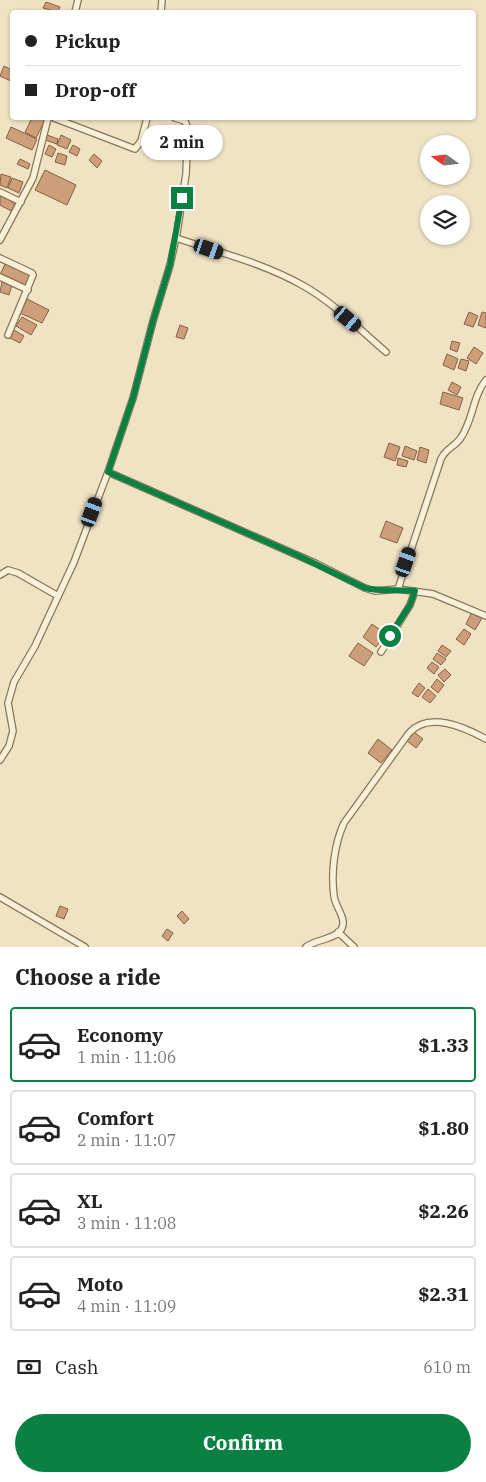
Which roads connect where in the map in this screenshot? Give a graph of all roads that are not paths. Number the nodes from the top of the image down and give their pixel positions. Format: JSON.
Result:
{"nodes":[{"id":1,"x":48,"y":120,"type":"edge"},
{"id":2,"x":59,"y":120,"type":"edge"},
{"id":3,"x":146,"y":120,"type":"edge"},
{"id":4,"x":182,"y":120,"type":"edge"},
{"id":5,"x":0,"y":192,"type":"edge"},
{"id":6,"x":21,"y":202,"type":"junction"},
{"id":7,"x":176,"y":238,"type":"junction"},
{"id":8,"x":0,"y":240,"type":"edge"},
{"id":9,"x":0,"y":258,"type":"edge"},
{"id":10,"x":0,"y":277,"type":"edge"},
{"id":11,"x":28,"y":290,"type":"junction"},
{"id":12,"x":8,"y":336,"type":"dead end"},
{"id":13,"x":386,"y":352,"type":"dead end"},
{"id":14,"x":486,"y":380,"type":"edge"},
{"id":15,"x":108,"y":472,"type":"junction"},
{"id":16,"x":0,"y":575,"type":"edge"},
{"id":17,"x":398,"y":589,"type":"junction"},
{"id":18,"x":415,"y":591,"type":"junction"},
{"id":19,"x":58,"y":596,"type":"junction"},
{"id":20,"x":486,"y":616,"type":"edge"},
{"id":21,"x":381,"y":652,"type":"dead end"},
{"id":22,"x":486,"y":739,"type":"edge"},
{"id":23,"x":0,"y":760,"type":"edge"},
{"id":24,"x":0,"y":897,"type":"edge"},
{"id":25,"x":338,"y":932,"type":"junction"},
{"id":26,"x":86,"y":947,"type":"edge"},
{"id":27,"x":306,"y":947,"type":"edge"},
{"id":28,"x":354,"y":947,"type":"edge"}],
"edges":[{"from":1,"to":6,"type":"street"},
{"from":2,"to":3,"type":"street"},
{"from":4,"to":7,"type":"street"},
{"from":5,"to":6,"type":"street"},
{"from":6,"to":8,"type":"street"},
{"from":7,"to":13,"type":"street"},
{"from":7,"to":15,"type":"street"},
{"from":9,"to":11,"type":"street"},
{"from":10,"to":11,"type":"street"},
{"from":11,"to":12,"type":"street"},
{"from":14,"to":17,"type":"street"},
{"from":15,"to":17,"type":"street"},
{"from":15,"to":19,"type":"street"},
{"from":16,"to":19,"type":"street"},
{"from":17,"to":18,"type":"street"},
{"from":18,"to":20,"type":"street"},
{"from":18,"to":21,"type":"street"},
{"from":19,"to":23,"type":"street"},
{"from":22,"to":25,"type":"street"},
{"from":24,"to":26,"type":"street"},
{"from":25,"to":27,"type":"street"},
{"from":25,"to":28,"type":"street"}]}
